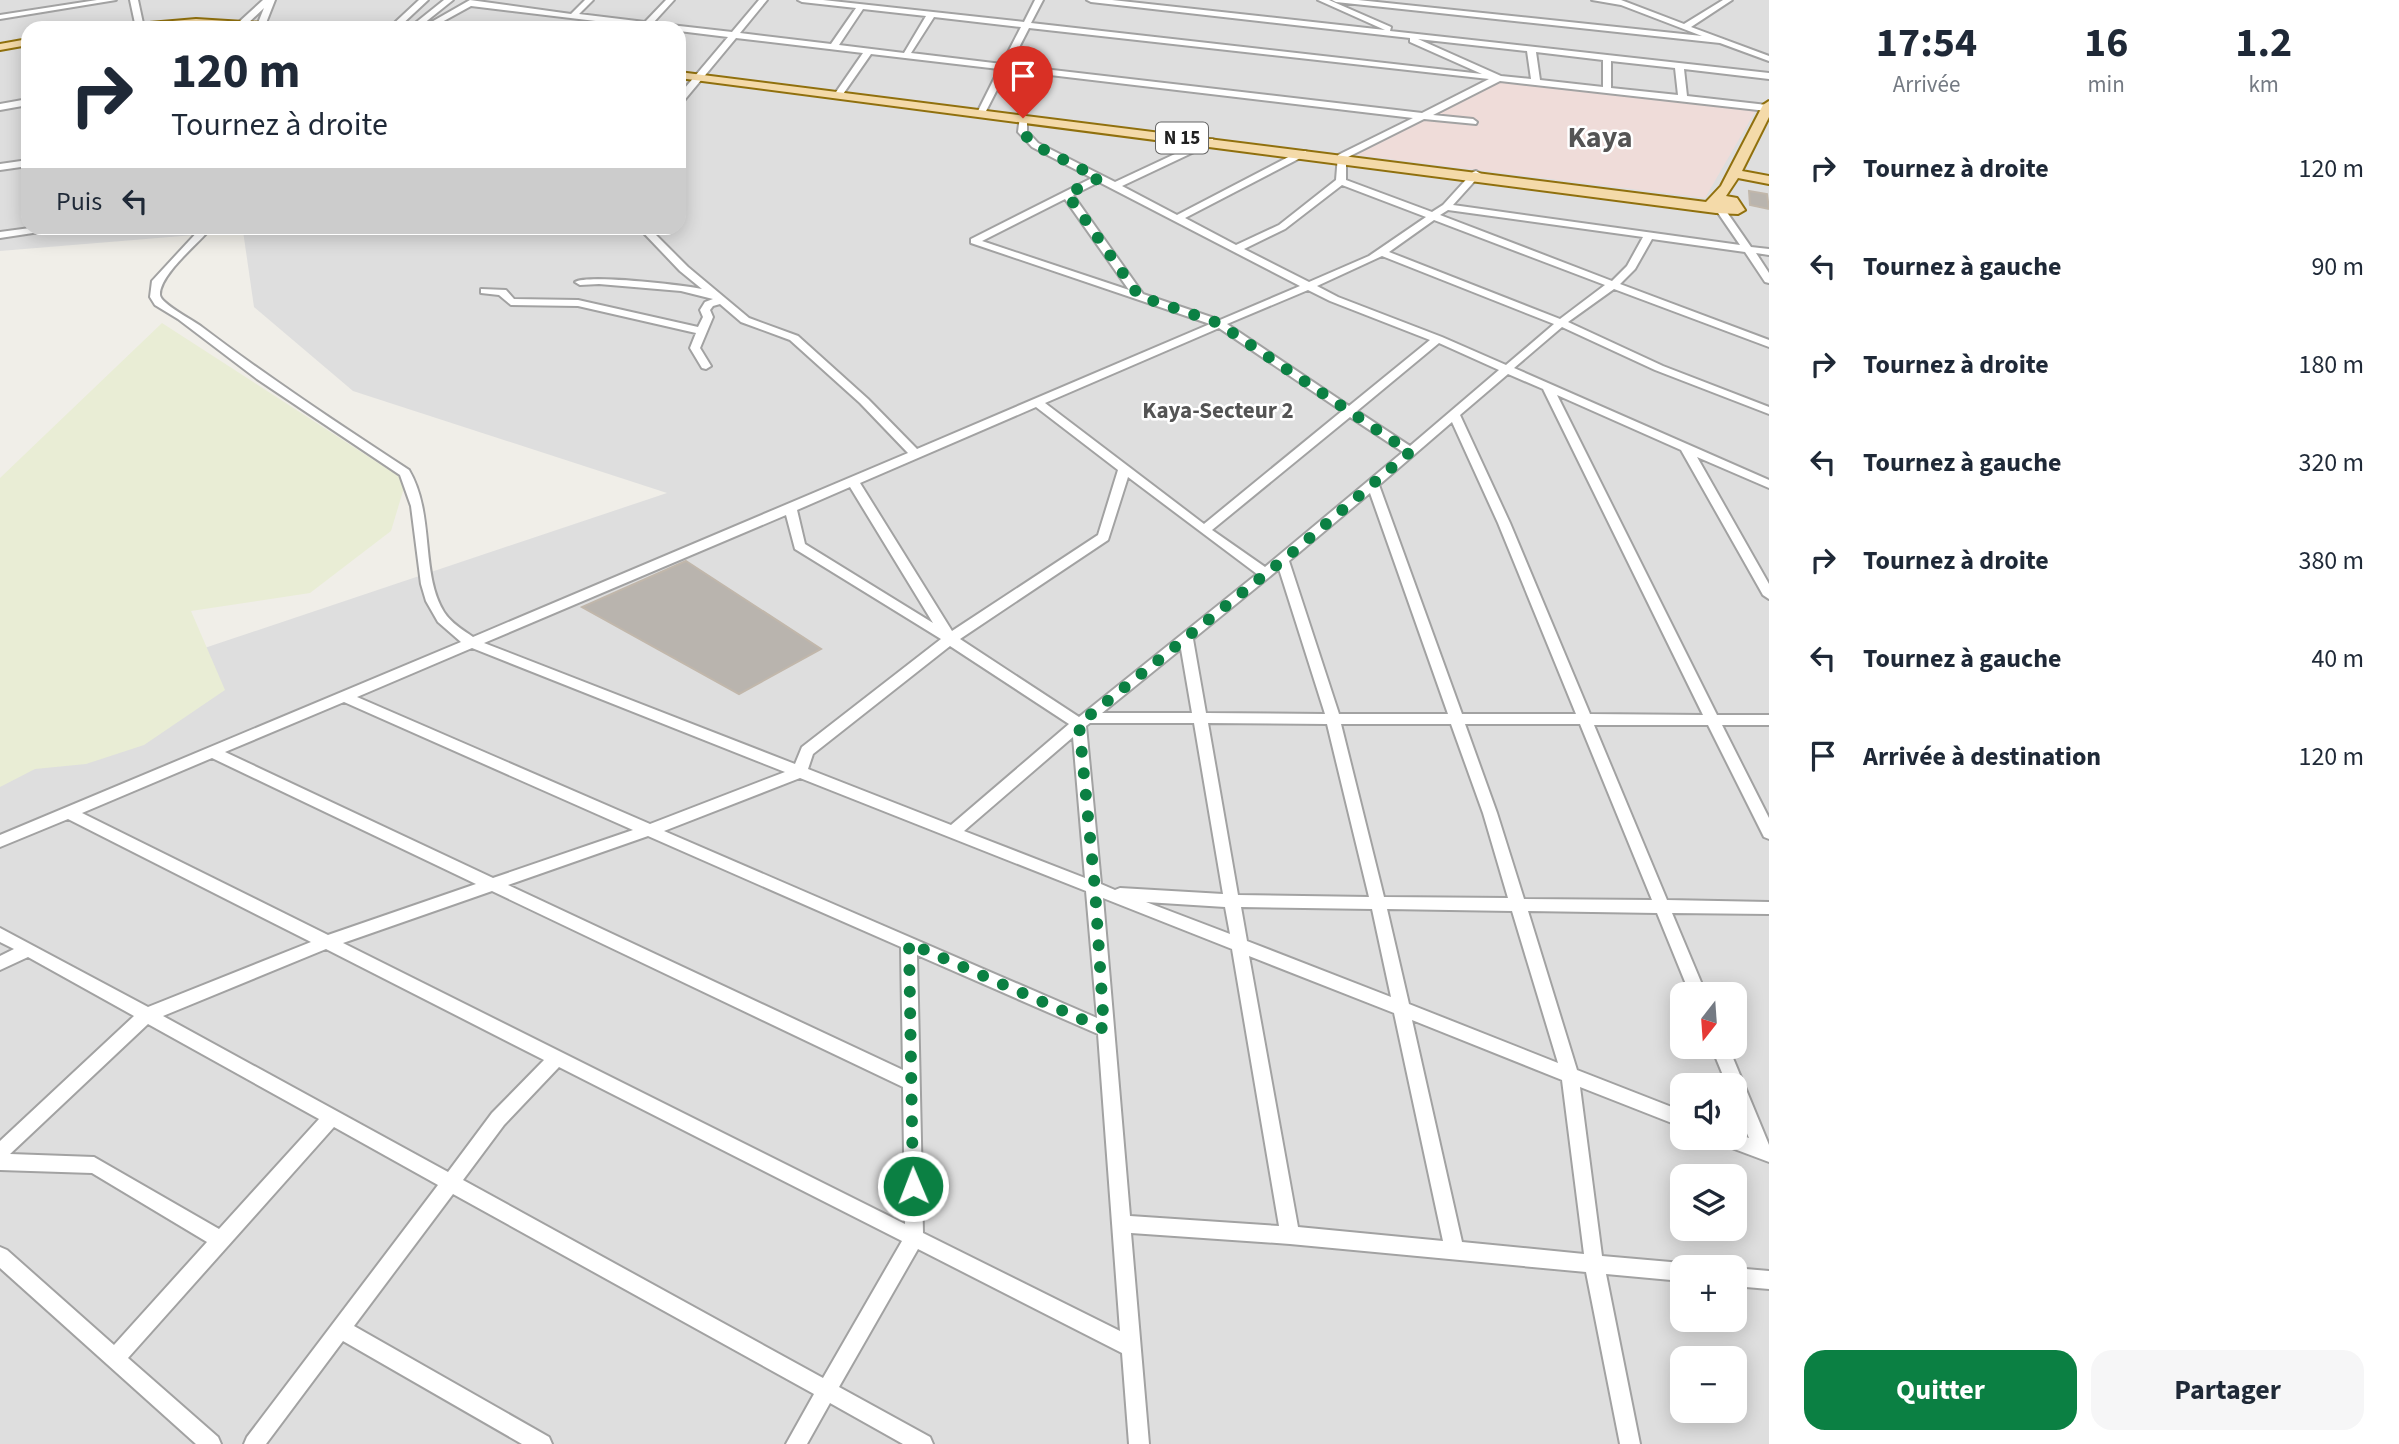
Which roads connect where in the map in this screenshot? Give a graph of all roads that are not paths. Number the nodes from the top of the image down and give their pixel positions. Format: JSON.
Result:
{"nodes":[{"id":1,"x":112,"y":0,"type":"edge"},
{"id":2,"x":134,"y":0,"type":"edge"},
{"id":3,"x":269,"y":0,"type":"edge"},
{"id":4,"x":424,"y":0,"type":"edge"},
{"id":5,"x":449,"y":0,"type":"edge"},
{"id":6,"x":589,"y":0,"type":"edge"},
{"id":7,"x":670,"y":0,"type":"edge"},
{"id":8,"x":763,"y":0,"type":"edge"},
{"id":9,"x":802,"y":0,"type":"edge"},
{"id":10,"x":903,"y":0,"type":"edge"},
{"id":11,"x":1039,"y":0,"type":"edge"},
{"id":12,"x":1091,"y":0,"type":"edge"},
{"id":13,"x":1322,"y":0,"type":"edge"},
{"id":14,"x":1336,"y":0,"type":"edge"},
{"id":15,"x":1596,"y":0,"type":"edge"},
{"id":16,"x":1618,"y":1,"type":"edge"},
{"id":17,"x":1722,"y":1,"type":"edge"},
{"id":18,"x":472,"y":2,"type":"edge"},
{"id":19,"x":55,"y":4,"type":"edge"},
{"id":20,"x":861,"y":7,"type":"junction"},
{"id":21,"x":895,"y":10,"type":"junction"},
{"id":22,"x":931,"y":15,"type":"junction"},
{"id":23,"x":573,"y":16,"type":"junction"},
{"id":24,"x":0,"y":17,"type":"edge"},
{"id":25,"x":611,"y":20,"type":"joint"},
{"id":26,"x":139,"y":21,"type":"edge"},
{"id":27,"x":245,"y":21,"type":"edge"},
{"id":28,"x":264,"y":21,"type":"edge"},
{"id":29,"x":401,"y":21,"type":"edge"},
{"id":30,"x":422,"y":21,"type":"edge"},
{"id":31,"x":438,"y":21,"type":"edge"},
{"id":32,"x":620,"y":21,"type":"edge"},
{"id":33,"x":651,"y":21,"type":"edge"},
{"id":34,"x":1026,"y":25,"type":"junction"},
{"id":35,"x":1685,"y":27,"type":"junction"},
{"id":36,"x":686,"y":28,"type":"edge"},
{"id":37,"x":734,"y":34,"type":"junction"},
{"id":38,"x":1400,"y":35,"type":"junction"},
{"id":39,"x":1722,"y":41,"type":"junction"},
{"id":40,"x":21,"y":43,"type":"edge"},
{"id":41,"x":834,"y":46,"type":"junction"},
{"id":42,"x":0,"y":47,"type":"edge"},
{"id":43,"x":1531,"y":49,"type":"junction"},
{"id":44,"x":869,"y":50,"type":"junction"},
{"id":45,"x":907,"y":54,"type":"junction"},
{"id":46,"x":1607,"y":58,"type":"junction"},
{"id":47,"x":1769,"y":60,"type":"edge"},
{"id":48,"x":1005,"y":66,"type":"junction"},
{"id":49,"x":1679,"y":66,"type":"junction"},
{"id":50,"x":686,"y":76,"type":"edge"},
{"id":51,"x":1769,"y":76,"type":"edge"},
{"id":52,"x":698,"y":78,"type":"junction"},
{"id":53,"x":1499,"y":78,"type":"junction"},
{"id":54,"x":1536,"y":82,"type":"junction"},
{"id":55,"x":1607,"y":90,"type":"junction"},
{"id":56,"x":686,"y":93,"type":"edge"},
{"id":57,"x":838,"y":95,"type":"junction"},
{"id":58,"x":1684,"y":99,"type":"junction"},
{"id":59,"x":21,"y":103,"type":"edge"},
{"id":60,"x":0,"y":107,"type":"edge"},
{"id":61,"x":1768,"y":107,"type":"edge"},
{"id":62,"x":981,"y":113,"type":"junction"},
{"id":63,"x":1425,"y":116,"type":"junction"},
{"id":64,"x":1023,"y":118,"type":"junction"},
{"id":65,"x":1473,"y":122,"type":"dead end"},
{"id":66,"x":1210,"y":141,"type":"junction"},
{"id":67,"x":1303,"y":153,"type":"junction"},
{"id":68,"x":1341,"y":158,"type":"junction"},
{"id":69,"x":21,"y":164,"type":"edge"},
{"id":70,"x":0,"y":167,"type":"edge"},
{"id":71,"x":1476,"y":174,"type":"junction"},
{"id":72,"x":1735,"y":174,"type":"junction"},
{"id":73,"x":1099,"y":178,"type":"junction"},
{"id":74,"x":1769,"y":180,"type":"edge"},
{"id":75,"x":1342,"y":181,"type":"junction"},
{"id":76,"x":1115,"y":186,"type":"junction"},
{"id":77,"x":1067,"y":194,"type":"junction"},
{"id":78,"x":1722,"y":203,"type":"junction"},
{"id":79,"x":1446,"y":207,"type":"junction"},
{"id":80,"x":1434,"y":216,"type":"junction"},
{"id":81,"x":1178,"y":218,"type":"junction"},
{"id":82,"x":21,"y":232,"type":"edge"},
{"id":83,"x":200,"y":235,"type":"edge"},
{"id":84,"x":651,"y":235,"type":"edge"},
{"id":85,"x":1649,"y":235,"type":"junction"},
{"id":86,"x":0,"y":236,"type":"edge"},
{"id":87,"x":1237,"y":248,"type":"junction"},
{"id":88,"x":1747,"y":249,"type":"junction"},
{"id":89,"x":1381,"y":252,"type":"junction"},
{"id":90,"x":1769,"y":252,"type":"edge"},
{"id":91,"x":1769,"y":280,"type":"edge"},
{"id":92,"x":580,"y":282,"type":"dead end"},
{"id":93,"x":1614,"y":284,"type":"junction"},
{"id":94,"x":1308,"y":285,"type":"junction"},
{"id":95,"x":485,"y":291,"type":"dead end"},
{"id":96,"x":1139,"y":296,"type":"junction"},
{"id":97,"x":722,"y":300,"type":"junction"},
{"id":98,"x":1218,"y":323,"type":"junction"},
{"id":99,"x":1562,"y":323,"type":"junction"},
{"id":100,"x":702,"y":331,"type":"junction"},
{"id":101,"x":1438,"y":339,"type":"junction"},
{"id":102,"x":1769,"y":344,"type":"edge"},
{"id":103,"x":706,"y":366,"type":"dead end"},
{"id":104,"x":1507,"y":369,"type":"junction"},
{"id":105,"x":1548,"y":388,"type":"junction"},
{"id":106,"x":1037,"y":402,"type":"junction"},
{"id":107,"x":1769,"y":411,"type":"edge"},
{"id":108,"x":1349,"y":412,"type":"junction"},
{"id":109,"x":1454,"y":415,"type":"junction"},
{"id":110,"x":1686,"y":449,"type":"junction"},
{"id":111,"x":1410,"y":452,"type":"junction"},
{"id":112,"x":916,"y":455,"type":"junction"},
{"id":113,"x":1124,"y":469,"type":"junction"},
{"id":114,"x":853,"y":482,"type":"junction"},
{"id":115,"x":1373,"y":484,"type":"junction"},
{"id":116,"x":1769,"y":484,"type":"edge"},
{"id":117,"x":792,"y":512,"type":"dead end"},
{"id":118,"x":1204,"y":530,"type":"junction"},
{"id":119,"x":1283,"y":561,"type":"junction"},
{"id":120,"x":1266,"y":574,"type":"junction"},
{"id":121,"x":1769,"y":595,"type":"edge"},
{"id":122,"x":950,"y":639,"type":"junction"},
{"id":123,"x":1186,"y":639,"type":"junction"},
{"id":124,"x":471,"y":643,"type":"junction"},
{"id":125,"x":344,"y":697,"type":"junction"},
{"id":126,"x":1199,"y":718,"type":"junction"},
{"id":127,"x":1333,"y":718,"type":"junction"},
{"id":128,"x":1457,"y":719,"type":"junction"},
{"id":129,"x":1584,"y":719,"type":"junction"},
{"id":130,"x":1713,"y":719,"type":"junction"},
{"id":131,"x":1769,"y":720,"type":"edge"},
{"id":132,"x":1083,"y":721,"type":"junction"},
{"id":133,"x":212,"y":752,"type":"junction"},
{"id":134,"x":799,"y":773,"type":"junction"},
{"id":135,"x":68,"y":812,"type":"junction"},
{"id":136,"x":650,"y":830,"type":"junction"},
{"id":137,"x":953,"y":832,"type":"junction"},
{"id":138,"x":1769,"y":833,"type":"edge"},
{"id":139,"x":0,"y":841,"type":"edge"},
{"id":140,"x":492,"y":885,"type":"junction"},
{"id":141,"x":1100,"y":891,"type":"junction"},
{"id":142,"x":1230,"y":901,"type":"junction"},
{"id":143,"x":1378,"y":903,"type":"junction"},
{"id":144,"x":1520,"y":906,"type":"junction"},
{"id":145,"x":1663,"y":908,"type":"junction"},
{"id":146,"x":1769,"y":908,"type":"edge"},
{"id":147,"x":0,"y":934,"type":"edge"},
{"id":148,"x":327,"y":942,"type":"junction"},
{"id":149,"x":909,"y":943,"type":"junction"},
{"id":150,"x":1240,"y":946,"type":"junction"},
{"id":151,"x":29,"y":950,"type":"junction"},
{"id":152,"x":0,"y":963,"type":"edge"},
{"id":153,"x":1693,"y":982,"type":"edge"},
{"id":154,"x":1399,"y":1009,"type":"junction"},
{"id":155,"x":147,"y":1015,"type":"junction"},
{"id":156,"x":1104,"y":1029,"type":"junction"},
{"id":157,"x":557,"y":1058,"type":"junction"},
{"id":158,"x":1725,"y":1059,"type":"edge"},
{"id":159,"x":1570,"y":1075,"type":"junction"},
{"id":160,"x":912,"y":1083,"type":"junction"},
{"id":161,"x":1670,"y":1114,"type":"edge"},
{"id":162,"x":332,"y":1117,"type":"junction"},
{"id":163,"x":1747,"y":1146,"type":"edge"},
{"id":164,"x":0,"y":1152,"type":"edge"},
{"id":165,"x":1766,"y":1153,"type":"edge"},
{"id":166,"x":0,"y":1162,"type":"edge"},
{"id":167,"x":451,"y":1183,"type":"junction"},
{"id":168,"x":1120,"y":1224,"type":"junction"},
{"id":169,"x":1290,"y":1235,"type":"junction"},
{"id":170,"x":219,"y":1238,"type":"junction"},
{"id":171,"x":914,"y":1238,"type":"junction"},
{"id":172,"x":1455,"y":1251,"type":"junction"},
{"id":173,"x":0,"y":1256,"type":"edge"},
{"id":174,"x":1594,"y":1263,"type":"junction"},
{"id":175,"x":1670,"y":1271,"type":"edge"},
{"id":176,"x":1747,"y":1278,"type":"edge"},
{"id":177,"x":1769,"y":1280,"type":"edge"},
{"id":178,"x":341,"y":1329,"type":"junction"},
{"id":179,"x":1130,"y":1347,"type":"junction"},
{"id":180,"x":115,"y":1358,"type":"junction"},
{"id":181,"x":827,"y":1391,"type":"junction"},
{"id":182,"x":211,"y":1444,"type":"edge"},
{"id":183,"x":254,"y":1444,"type":"edge"},
{"id":184,"x":541,"y":1444,"type":"edge"},
{"id":185,"x":796,"y":1444,"type":"edge"},
{"id":186,"x":923,"y":1444,"type":"edge"},
{"id":187,"x":1139,"y":1444,"type":"edge"},
{"id":188,"x":1630,"y":1444,"type":"edge"}],
"edges":[{"from":1,"to":19,"type":"street"},
{"from":2,"to":26,"type":"street"},
{"from":3,"to":27,"type":"street"},
{"from":3,"to":28,"type":"street"},
{"from":4,"to":29,"type":"street"},
{"from":5,"to":30,"type":"street"},
{"from":6,"to":23,"type":"street"},
{"from":7,"to":33,"type":"street"},
{"from":8,"to":37,"type":"street"},
{"from":9,"to":20,"type":"street"},
{"from":10,"to":21,"type":"street"},
{"from":11,"to":34,"type":"street"},
{"from":12,"to":38,"type":"street"},
{"from":13,"to":38,"type":"street"},
{"from":14,"to":39,"type":"street"},
{"from":15,"to":16,"type":"street"},
{"from":16,"to":35,"type":"street"},
{"from":17,"to":35,"type":"street"},
{"from":18,"to":23,"type":"street"},
{"from":18,"to":31,"type":"street"},
{"from":19,"to":24,"type":"street"},
{"from":20,"to":21,"type":"street"},
{"from":20,"to":41,"type":"street"},
{"from":21,"to":22,"type":"street"},
{"from":22,"to":34,"type":"street"},
{"from":22,"to":45,"type":"street"},
{"from":23,"to":25,"type":"street"},
{"from":25,"to":32,"type":"street"},
{"from":34,"to":48,"type":"street"},
{"from":34,"to":53,"type":"street"},
{"from":35,"to":39,"type":"street"},
{"from":36,"to":37,"type":"street"},
{"from":37,"to":41,"type":"street"},
{"from":37,"to":52,"type":"street"},
{"from":38,"to":43,"type":"street"},
{"from":38,"to":53,"type":"street"},
{"from":39,"to":47,"type":"street"},
{"from":40,"to":42,"type":"main road"},
{"from":41,"to":44,"type":"street"},
{"from":43,"to":46,"type":"street"},
{"from":43,"to":54,"type":"street"},
{"from":44,"to":45,"type":"street"},
{"from":44,"to":57,"type":"street"},
{"from":45,"to":48,"type":"street"},
{"from":46,"to":49,"type":"street"},
{"from":46,"to":55,"type":"street"},
{"from":48,"to":62,"type":"street"},
{"from":48,"to":63,"type":"street"},
{"from":49,"to":51,"type":"street"},
{"from":49,"to":58,"type":"street"},
{"from":50,"to":52,"type":"main road","number":"N 15"},
{"from":52,"to":56,"type":"street"},
{"from":52,"to":57,"type":"main road","number":"N 15"},
{"from":53,"to":54,"type":"street"},
{"from":53,"to":63,"type":"street"},
{"from":54,"to":55,"type":"street"},
{"from":55,"to":58,"type":"street"},
{"from":57,"to":62,"type":"main road","number":"N 15"},
{"from":58,"to":61,"type":"street"},
{"from":59,"to":60,"type":"street"},
{"from":61,"to":72,"type":"main road"},
{"from":62,"to":64,"type":"main road","number":"N 15"},
{"from":63,"to":65,"type":"street"},
{"from":63,"to":68,"type":"street"},
{"from":64,"to":66,"type":"main road","number":"N 15"},
{"from":64,"to":73,"type":"street"},
{"from":66,"to":67,"type":"main road","number":"N 15"},
{"from":66,"to":76,"type":"street"},
{"from":67,"to":68,"type":"main road","number":"N 15"},
{"from":67,"to":81,"type":"street"},
{"from":68,"to":71,"type":"main road","number":"N 15"},
{"from":68,"to":75,"type":"street"},
{"from":69,"to":70,"type":"street"},
{"from":71,"to":78,"type":"main road","number":"N 15"},
{"from":71,"to":79,"type":"street"},
{"from":72,"to":74,"type":"main road"},
{"from":72,"to":78,"type":"main road"},
{"from":73,"to":76,"type":"street"},
{"from":73,"to":77,"type":"street"},
{"from":75,"to":80,"type":"street"},
{"from":75,"to":87,"type":"street"},
{"from":76,"to":81,"type":"street"},
{"from":77,"to":96,"type":"street"},
{"from":77,"to":96,"type":"street"},
{"from":78,"to":88,"type":"street"},
{"from":79,"to":80,"type":"street"},
{"from":79,"to":85,"type":"street"},
{"from":80,"to":89,"type":"street"},
{"from":80,"to":93,"type":"street"},
{"from":81,"to":87,"type":"street"},
{"from":82,"to":86,"type":"street"},
{"from":83,"to":124,"type":"street"},
{"from":84,"to":97,"type":"street"},
{"from":85,"to":88,"type":"street"},
{"from":85,"to":93,"type":"street"},
{"from":87,"to":94,"type":"street"},
{"from":88,"to":90,"type":"street"},
{"from":88,"to":91,"type":"street"},
{"from":89,"to":94,"type":"street"},
{"from":89,"to":99,"type":"street"},
{"from":92,"to":97,"type":"street"},
{"from":93,"to":99,"type":"street"},
{"from":93,"to":102,"type":"street"},
{"from":94,"to":98,"type":"street"},
{"from":94,"to":101,"type":"street"},
{"from":95,"to":100,"type":"street"},
{"from":96,"to":98,"type":"street"},
{"from":97,"to":100,"type":"street"},
{"from":97,"to":112,"type":"street"},
{"from":98,"to":106,"type":"street"},
{"from":98,"to":108,"type":"street"},
{"from":99,"to":104,"type":"street"},
{"from":99,"to":107,"type":"street"},
{"from":100,"to":103,"type":"street"},
{"from":101,"to":104,"type":"street"},
{"from":101,"to":108,"type":"street"},
{"from":104,"to":105,"type":"street"},
{"from":104,"to":109,"type":"street"},
{"from":105,"to":110,"type":"street"},
{"from":105,"to":130,"type":"street"},
{"from":106,"to":112,"type":"street"},
{"from":106,"to":113,"type":"street"},
{"from":108,"to":111,"type":"street"},
{"from":108,"to":118,"type":"street"},
{"from":109,"to":111,"type":"street"},
{"from":109,"to":129,"type":"street"},
{"from":110,"to":116,"type":"street"},
{"from":110,"to":121,"type":"street"},
{"from":111,"to":115,"type":"street"},
{"from":112,"to":114,"type":"street"},
{"from":113,"to":118,"type":"street"},
{"from":113,"to":122,"type":"street"},
{"from":114,"to":122,"type":"street"},
{"from":114,"to":124,"type":"street"},
{"from":115,"to":119,"type":"street"},
{"from":115,"to":128,"type":"street"},
{"from":117,"to":122,"type":"street"},
{"from":118,"to":120,"type":"street"},
{"from":119,"to":120,"type":"street"},
{"from":119,"to":127,"type":"street"},
{"from":120,"to":123,"type":"street"},
{"from":122,"to":132,"type":"street"},
{"from":122,"to":134,"type":"street"},
{"from":123,"to":126,"type":"street"},
{"from":123,"to":132,"type":"street"},
{"from":124,"to":125,"type":"street"},
{"from":124,"to":134,"type":"street"},
{"from":125,"to":133,"type":"street"},
{"from":125,"to":136,"type":"street"},
{"from":126,"to":127,"type":"street"},
{"from":126,"to":132,"type":"street"},
{"from":126,"to":142,"type":"street"},
{"from":127,"to":128,"type":"street"},
{"from":127,"to":143,"type":"street"},
{"from":128,"to":129,"type":"street"},
{"from":128,"to":144,"type":"street"},
{"from":129,"to":130,"type":"street"},
{"from":129,"to":145,"type":"street"},
{"from":130,"to":131,"type":"street"},
{"from":130,"to":138,"type":"street"},
{"from":132,"to":137,"type":"street"},
{"from":132,"to":141,"type":"street"},
{"from":133,"to":135,"type":"street"},
{"from":133,"to":140,"type":"street"},
{"from":134,"to":136,"type":"street"},
{"from":134,"to":137,"type":"street"},
{"from":135,"to":139,"type":"street"},
{"from":135,"to":148,"type":"street"},
{"from":136,"to":140,"type":"street"},
{"from":136,"to":149,"type":"street"},
{"from":137,"to":141,"type":"street"},
{"from":140,"to":148,"type":"street"},
{"from":140,"to":160,"type":"street"},
{"from":141,"to":142,"type":"street"},
{"from":141,"to":150,"type":"street"},
{"from":141,"to":156,"type":"street"},
{"from":142,"to":143,"type":"street"},
{"from":142,"to":150,"type":"street"},
{"from":143,"to":144,"type":"street"},
{"from":143,"to":154,"type":"street"},
{"from":144,"to":145,"type":"street"},
{"from":144,"to":159,"type":"street"},
{"from":145,"to":146,"type":"street"},
{"from":145,"to":153,"type":"street"},
{"from":147,"to":151,"type":"street"},
{"from":148,"to":155,"type":"street"},
{"from":148,"to":157,"type":"street"},
{"from":149,"to":156,"type":"street"},
{"from":149,"to":160,"type":"street"},
{"from":150,"to":154,"type":"street"},
{"from":150,"to":169,"type":"street"},
{"from":151,"to":152,"type":"street"},
{"from":151,"to":155,"type":"street"},
{"from":154,"to":159,"type":"street"},
{"from":154,"to":172,"type":"street"},
{"from":155,"to":162,"type":"street"},
{"from":155,"to":164,"type":"street"},
{"from":156,"to":168,"type":"street"},
{"from":157,"to":167,"type":"street"},
{"from":157,"to":171,"type":"street"},
{"from":158,"to":165,"type":"street"},
{"from":159,"to":161,"type":"street"},
{"from":159,"to":174,"type":"street"},
{"from":160,"to":171,"type":"street"},
{"from":162,"to":167,"type":"street"},
{"from":162,"to":170,"type":"street"},
{"from":163,"to":165,"type":"street"},
{"from":166,"to":170,"type":"street"},
{"from":167,"to":178,"type":"street"},
{"from":167,"to":181,"type":"street"},
{"from":168,"to":169,"type":"street"},
{"from":168,"to":179,"type":"street"},
{"from":169,"to":172,"type":"street"},
{"from":170,"to":180,"type":"street"},
{"from":171,"to":179,"type":"street"},
{"from":171,"to":181,"type":"street"},
{"from":172,"to":174,"type":"street"},
{"from":173,"to":180,"type":"street"},
{"from":174,"to":175,"type":"street"},
{"from":174,"to":188,"type":"street"},
{"from":176,"to":177,"type":"street"},
{"from":178,"to":183,"type":"street"},
{"from":178,"to":184,"type":"street"},
{"from":179,"to":187,"type":"street"},
{"from":180,"to":182,"type":"street"},
{"from":181,"to":185,"type":"street"},
{"from":181,"to":186,"type":"street"}]}
